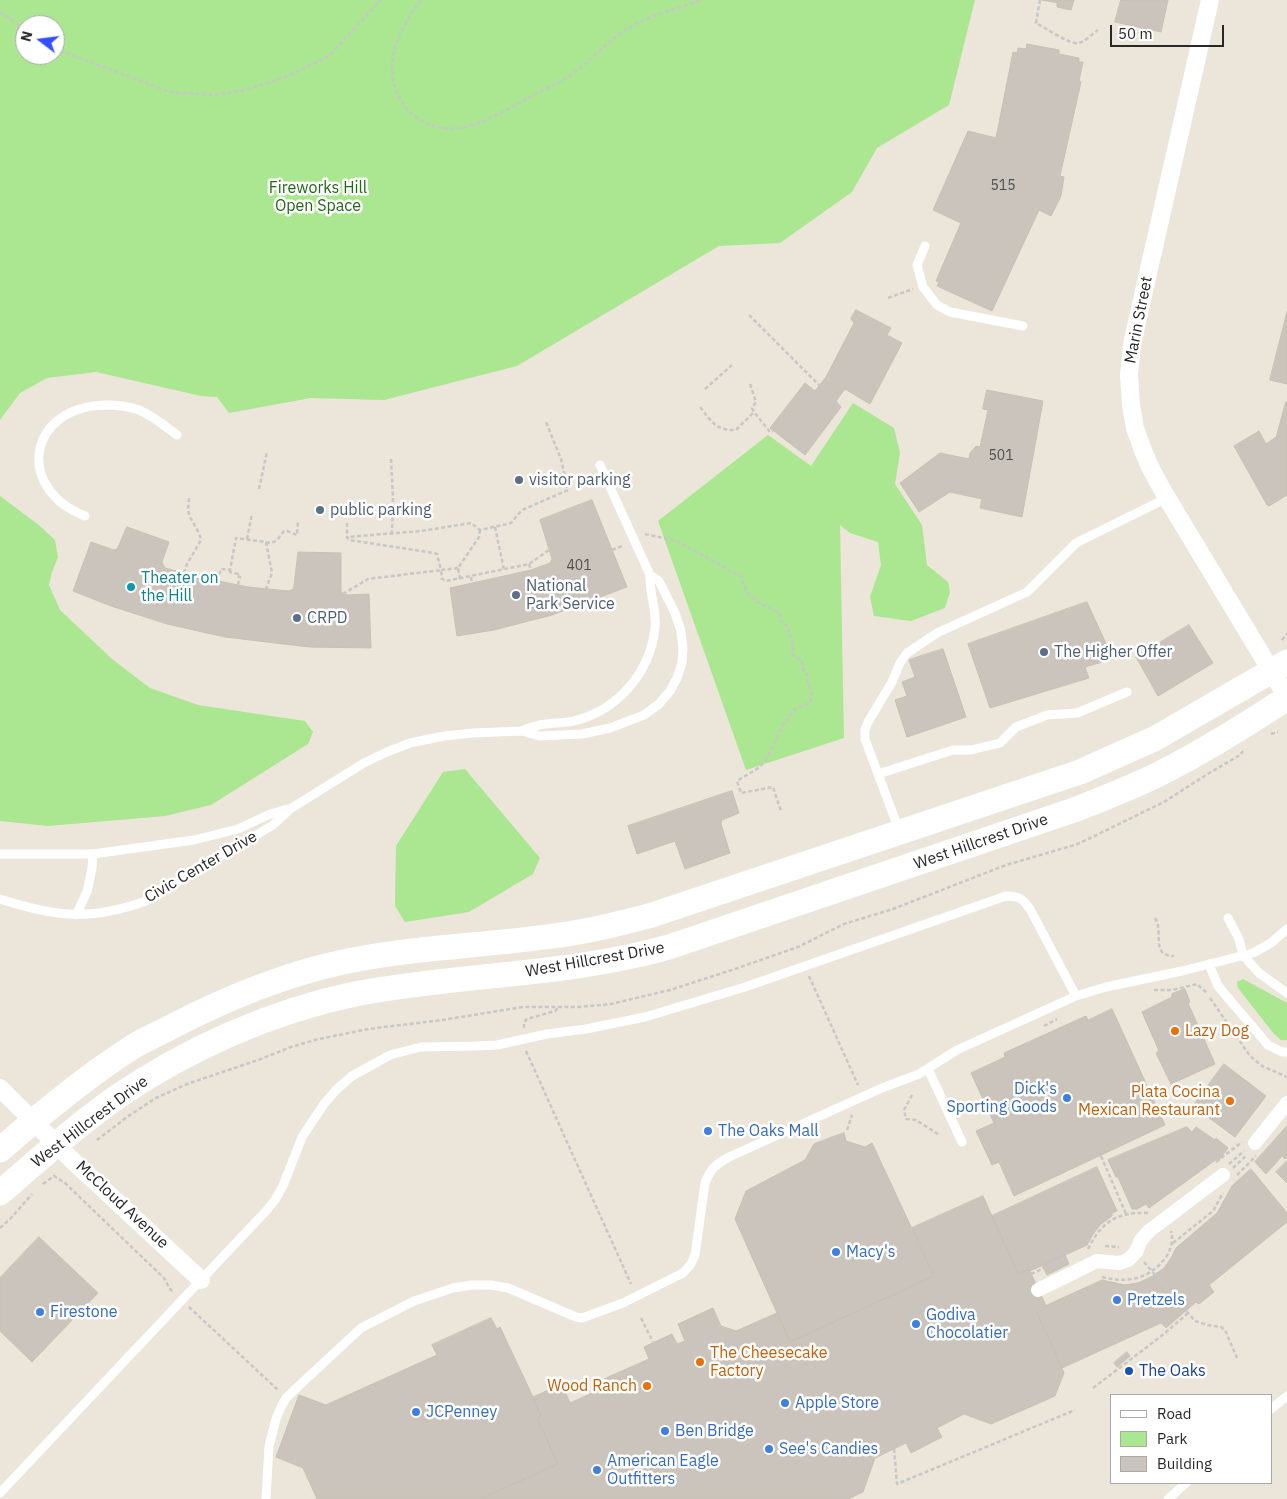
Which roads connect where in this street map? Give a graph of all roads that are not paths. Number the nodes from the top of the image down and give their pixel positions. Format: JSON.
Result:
{"nodes":[{"id":1,"x":1210,"y":0,"type":"edge"},
{"id":2,"x":925,"y":246,"type":"dead end"},
{"id":3,"x":1023,"y":326,"type":"dead end"},
{"id":4,"x":177,"y":436,"type":"dead end"},
{"id":5,"x":600,"y":465,"type":"dead end"},
{"id":6,"x":1167,"y":498,"type":"junction"},
{"id":7,"x":85,"y":516,"type":"dead end"},
{"id":8,"x":650,"y":575,"type":"junction"},
{"id":9,"x":1280,"y":658,"type":"edge"},
{"id":10,"x":1127,"y":692,"type":"dead end"},
{"id":11,"x":1287,"y":697,"type":"edge"},
{"id":12,"x":522,"y":731,"type":"junction"},
{"id":13,"x":878,"y":774,"type":"junction"},
{"id":14,"x":290,"y":809,"type":"junction"},
{"id":15,"x":900,"y":832,"type":"junction"},
{"id":16,"x":0,"y":854,"type":"edge"},
{"id":17,"x":92,"y":854,"type":"junction"},
{"id":18,"x":0,"y":898,"type":"edge"},
{"id":19,"x":76,"y":915,"type":"junction"},
{"id":20,"x":1228,"y":918,"type":"dead end"},
{"id":21,"x":1287,"y":930,"type":"edge"},
{"id":22,"x":1243,"y":955,"type":"junction"},
{"id":23,"x":1209,"y":964,"type":"junction"},
{"id":24,"x":1287,"y":993,"type":"edge"},
{"id":25,"x":1076,"y":996,"type":"junction"},
{"id":26,"x":1287,"y":1052,"type":"edge"},
{"id":27,"x":928,"y":1068,"type":"junction"},
{"id":28,"x":0,"y":1088,"type":"edge"},
{"id":29,"x":1287,"y":1103,"type":"edge"},
{"id":30,"x":33,"y":1122,"type":"junction"},
{"id":31,"x":962,"y":1142,"type":"dead end"},
{"id":32,"x":57,"y":1144,"type":"junction"},
{"id":33,"x":1255,"y":1144,"type":"road end"},
{"id":34,"x":0,"y":1150,"type":"edge"},
{"id":35,"x":1223,"y":1175,"type":"road end"},
{"id":36,"x":0,"y":1193,"type":"edge"},
{"id":37,"x":201,"y":1280,"type":"junction"},
{"id":38,"x":1038,"y":1290,"type":"dead end"},
{"id":39,"x":1287,"y":1396,"type":"edge"},
{"id":40,"x":1272,"y":1408,"type":"edge"},
{"id":41,"x":1185,"y":1484,"type":"edge"},
{"id":42,"x":0,"y":1493,"type":"edge"},
{"id":43,"x":266,"y":1499,"type":"edge"},
{"id":44,"x":1168,"y":1499,"type":"edge"}],
"edges":[{"from":1,"to":6,"type":"street","name":"Marin Street"},
{"from":2,"to":3,"type":"lane"},
{"from":4,"to":7,"type":"lane"},
{"from":5,"to":8,"type":"lane","name":"Civic Center Drive"},
{"from":6,"to":9,"type":"street","name":"Marin Street"},
{"from":6,"to":13,"type":"lane"},
{"from":8,"to":12,"type":"lane","name":"Civic Center Drive"},
{"from":8,"to":12,"type":"lane","name":"Civic Center Drive"},
{"from":9,"to":11,"type":"street","name":"Marin Street"},
{"from":9,"to":15,"type":"main road","name":"West Hillcrest Drive"},
{"from":10,"to":13,"type":"lane"},
{"from":11,"to":32,"type":"main road","name":"West Hillcrest Drive"},
{"from":12,"to":14,"type":"lane","name":"Civic Center Drive"},
{"from":13,"to":15,"type":"lane"},
{"from":14,"to":17,"type":"lane","name":"Civic Center Drive"},
{"from":14,"to":19,"type":"lane","name":"Civic Center Drive"},
{"from":15,"to":30,"type":"main road","name":"West Hillcrest Drive"},
{"from":16,"to":17,"type":"lane","name":"Civic Center Drive"},
{"from":17,"to":19,"type":"lane"},
{"from":18,"to":19,"type":"lane","name":"Civic Center Drive"},
{"from":20,"to":22,"type":"lane"},
{"from":21,"to":22,"type":"lane"},
{"from":22,"to":23,"type":"lane"},
{"from":22,"to":24,"type":"lane"},
{"from":23,"to":25,"type":"lane"},
{"from":23,"to":26,"type":"lane"},
{"from":25,"to":27,"type":"lane"},
{"from":25,"to":37,"type":"lane"},
{"from":27,"to":31,"type":"lane"},
{"from":27,"to":43,"type":"lane"},
{"from":28,"to":30,"type":"street","name":"McCloud Avenue"},
{"from":29,"to":33,"type":"street"},
{"from":30,"to":32,"type":"street","name":"McCloud Avenue"},
{"from":30,"to":34,"type":"main road","name":"West Hillcrest Drive"},
{"from":32,"to":36,"type":"main road","name":"West Hillcrest Drive"},
{"from":32,"to":37,"type":"street","name":"McCloud Avenue"},
{"from":35,"to":38,"type":"street"},
{"from":37,"to":42,"type":"lane"},
{"from":39,"to":40,"type":"lane"},
{"from":41,"to":44,"type":"lane"}]}
